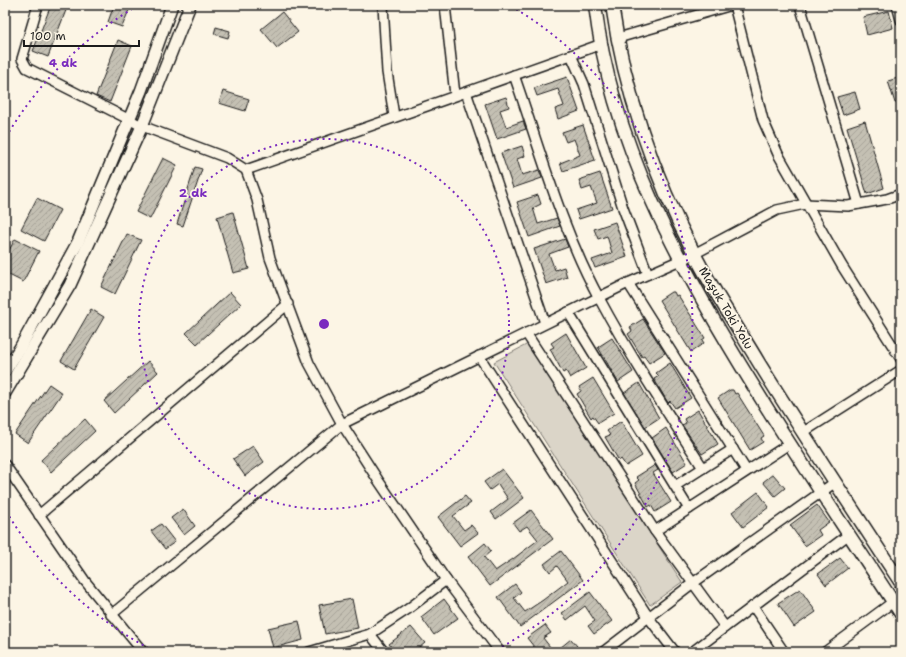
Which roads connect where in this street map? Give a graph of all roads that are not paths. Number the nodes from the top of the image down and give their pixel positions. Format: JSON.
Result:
{"nodes":[{"id":1,"x":38,"y":5,"type":"edge"},
{"id":2,"x":172,"y":5,"type":"edge"},
{"id":3,"x":190,"y":5,"type":"edge"},
{"id":4,"x":383,"y":5,"type":"edge"},
{"id":5,"x":445,"y":5,"type":"edge"},
{"id":6,"x":595,"y":5,"type":"edge"},
{"id":7,"x":612,"y":5,"type":"edge"},
{"id":8,"x":733,"y":5,"type":"edge"},
{"id":9,"x":800,"y":5,"type":"edge"},
{"id":10,"x":897,"y":5,"type":"edge"},
{"id":11,"x":901,"y":20,"type":"edge"},
{"id":12,"x":618,"y":38,"type":"junction"},
{"id":13,"x":602,"y":44,"type":"junction"},
{"id":14,"x":571,"y":55,"type":"junction"},
{"id":15,"x":514,"y":75,"type":"junction"},
{"id":16,"x":466,"y":92,"type":"junction"},
{"id":17,"x":456,"y":95,"type":"junction"},
{"id":18,"x":394,"y":116,"type":"junction"},
{"id":19,"x":129,"y":118,"type":"junction"},
{"id":20,"x":142,"y":126,"type":"junction"},
{"id":21,"x":246,"y":170,"type":"junction"},
{"id":22,"x":901,"y":194,"type":"edge"},
{"id":23,"x":805,"y":204,"type":"junction"},
{"id":24,"x":859,"y":204,"type":"junction"},
{"id":25,"x":694,"y":254,"type":"junction"},
{"id":26,"x":680,"y":260,"type":"junction"},
{"id":27,"x":648,"y":274,"type":"junction"},
{"id":28,"x":628,"y":282,"type":"junction"},
{"id":29,"x":599,"y":297,"type":"junction"},
{"id":30,"x":288,"y":304,"type":"junction"},
{"id":31,"x":568,"y":312,"type":"junction"},
{"id":32,"x":545,"y":324,"type":"junction"},
{"id":33,"x":526,"y":333,"type":"junction"},
{"id":34,"x":479,"y":356,"type":"junction"},
{"id":35,"x":901,"y":360,"type":"edge"},
{"id":36,"x":901,"y":370,"type":"edge"},
{"id":37,"x":5,"y":371,"type":"edge"},
{"id":38,"x":5,"y":393,"type":"edge"},
{"id":39,"x":342,"y":424,"type":"junction"},
{"id":40,"x":802,"y":432,"type":"junction"},
{"id":41,"x":789,"y":444,"type":"junction"},
{"id":42,"x":733,"y":449,"type":"junction"},
{"id":43,"x":5,"y":465,"type":"edge"},
{"id":44,"x":703,"y":468,"type":"junction"},
{"id":45,"x":746,"y":470,"type":"junction"},
{"id":46,"x":834,"y":483,"type":"junction"},
{"id":47,"x":674,"y":486,"type":"junction"},
{"id":48,"x":820,"y":493,"type":"junction"},
{"id":49,"x":689,"y":509,"type":"junction"},
{"id":50,"x":39,"y":515,"type":"junction"},
{"id":51,"x":655,"y":531,"type":"junction"},
{"id":52,"x":848,"y":535,"type":"junction"},
{"id":53,"x":446,"y":580,"type":"junction"},
{"id":54,"x":692,"y":583,"type":"junction"},
{"id":55,"x":901,"y":583,"type":"edge"},
{"id":56,"x":893,"y":602,"type":"junction"},
{"id":57,"x":753,"y":606,"type":"junction"},
{"id":58,"x":111,"y":614,"type":"junction"},
{"id":59,"x":901,"y":614,"type":"edge"},
{"id":60,"x":649,"y":618,"type":"junction"},
{"id":61,"x":725,"y":627,"type":"junction"},
{"id":62,"x":370,"y":634,"type":"junction"},
{"id":63,"x":143,"y":652,"type":"edge"},
{"id":64,"x":309,"y":652,"type":"edge"},
{"id":65,"x":384,"y":652,"type":"edge"},
{"id":66,"x":500,"y":652,"type":"edge"},
{"id":67,"x":604,"y":652,"type":"edge"},
{"id":68,"x":675,"y":652,"type":"edge"},
{"id":69,"x":692,"y":652,"type":"edge"},
{"id":70,"x":784,"y":652,"type":"edge"},
{"id":71,"x":825,"y":652,"type":"edge"}],
"edges":[{"from":1,"to":19,"type":"street"},
{"from":2,"to":19,"type":"street"},
{"from":3,"to":20,"type":"street"},
{"from":4,"to":18,"type":"street"},
{"from":5,"to":17,"type":"street"},
{"from":6,"to":13,"type":"main road"},
{"from":7,"to":12,"type":"main road","name":"Maşuk Toki Yolu"},
{"from":8,"to":12,"type":"street"},
{"from":8,"to":23,"type":"street"},
{"from":9,"to":24,"type":"street"},
{"from":10,"to":11,"type":"street"},
{"from":12,"to":25,"type":"main road","name":"Maşuk Toki Yolu"},
{"from":13,"to":14,"type":"street"},
{"from":13,"to":26,"type":"main road"},
{"from":14,"to":15,"type":"street"},
{"from":14,"to":27,"type":"street"},
{"from":15,"to":16,"type":"street"},
{"from":15,"to":29,"type":"street"},
{"from":16,"to":17,"type":"street"},
{"from":16,"to":32,"type":"street"},
{"from":17,"to":18,"type":"street"},
{"from":18,"to":21,"type":"street"},
{"from":19,"to":20,"type":"street"},
{"from":19,"to":37,"type":"street"},
{"from":20,"to":21,"type":"street"},
{"from":20,"to":38,"type":"street"},
{"from":21,"to":30,"type":"street"},
{"from":22,"to":24,"type":"street"},
{"from":23,"to":24,"type":"street"},
{"from":23,"to":25,"type":"street"},
{"from":23,"to":35,"type":"street"},
{"from":25,"to":26,"type":"street"},
{"from":25,"to":40,"type":"main road","name":"Maşuk Toki Yolu"},
{"from":26,"to":27,"type":"street"},
{"from":26,"to":41,"type":"main road"},
{"from":27,"to":28,"type":"street"},
{"from":28,"to":29,"type":"street"},
{"from":28,"to":42,"type":"street"},
{"from":29,"to":31,"type":"street"},
{"from":29,"to":44,"type":"street"},
{"from":30,"to":39,"type":"street"},
{"from":30,"to":50,"type":"street"},
{"from":31,"to":32,"type":"street"},
{"from":31,"to":47,"type":"street"},
{"from":32,"to":33,"type":"street"},
{"from":33,"to":34,"type":"street"},
{"from":33,"to":51,"type":"street"},
{"from":34,"to":39,"type":"street"},
{"from":34,"to":60,"type":"street"},
{"from":36,"to":40,"type":"street"},
{"from":39,"to":53,"type":"street"},
{"from":39,"to":58,"type":"street"},
{"from":40,"to":46,"type":"main road","name":"Maşuk Toki Yolu"},
{"from":41,"to":45,"type":"street"},
{"from":41,"to":48,"type":"main road"},
{"from":42,"to":44,"type":"street"},
{"from":42,"to":45,"type":"street"},
{"from":43,"to":50,"type":"street"},
{"from":44,"to":47,"type":"street"},
{"from":45,"to":49,"type":"street"},
{"from":46,"to":48,"type":"street"},
{"from":46,"to":55,"type":"main road","name":"Maşuk Toki Yolu"},
{"from":47,"to":49,"type":"street"},
{"from":48,"to":52,"type":"main road"},
{"from":48,"to":54,"type":"street"},
{"from":49,"to":51,"type":"street"},
{"from":50,"to":58,"type":"street"},
{"from":51,"to":54,"type":"street"},
{"from":52,"to":56,"type":"main road"},
{"from":52,"to":57,"type":"street"},
{"from":53,"to":62,"type":"street"},
{"from":53,"to":66,"type":"street"},
{"from":54,"to":60,"type":"street"},
{"from":54,"to":61,"type":"street"},
{"from":56,"to":59,"type":"main road"},
{"from":56,"to":71,"type":"street"},
{"from":57,"to":61,"type":"street"},
{"from":57,"to":70,"type":"street"},
{"from":58,"to":63,"type":"street"},
{"from":60,"to":67,"type":"street"},
{"from":60,"to":68,"type":"street"},
{"from":61,"to":69,"type":"street"},
{"from":62,"to":64,"type":"street"},
{"from":62,"to":65,"type":"street"}]}
